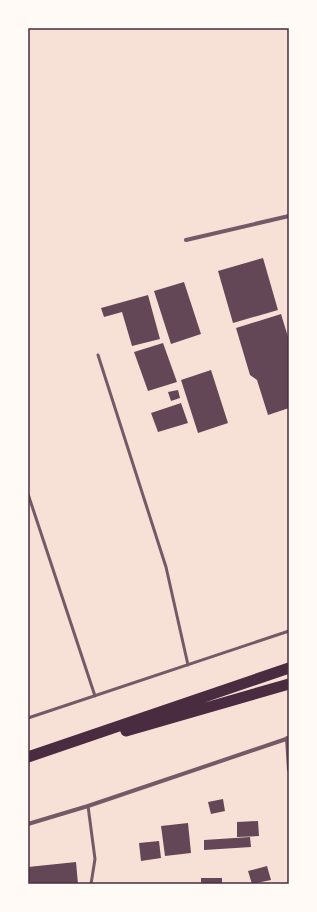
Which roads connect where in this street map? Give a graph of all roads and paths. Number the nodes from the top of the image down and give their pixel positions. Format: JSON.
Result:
{"nodes":[{"id":1,"x":289,"y":216,"type":"edge"},
{"id":2,"x":186,"y":240,"type":"dead end"},
{"id":3,"x":98,"y":355,"type":"dead end"},
{"id":4,"x":28,"y":494,"type":"edge"},
{"id":5,"x":289,"y":631,"type":"edge"},
{"id":6,"x":188,"y":665,"type":"junction"},
{"id":7,"x":289,"y":668,"type":"edge"},
{"id":8,"x":289,"y":684,"type":"edge"},
{"id":9,"x":95,"y":696,"type":"junction"},
{"id":10,"x":28,"y":718,"type":"edge"},
{"id":11,"x":288,"y":738,"type":"edge"},
{"id":12,"x":28,"y":759,"type":"edge"},
{"id":13,"x":289,"y":770,"type":"edge"},
{"id":14,"x":88,"y":806,"type":"junction"},
{"id":15,"x":28,"y":824,"type":"edge"},
{"id":16,"x":91,"y":884,"type":"edge"}],
"edges":[{"from":1,"to":2,"type":"street"},
{"from":3,"to":6,"type":"lane"},
{"from":4,"to":9,"type":"lane"},
{"from":5,"to":6,"type":"lane"},
{"from":6,"to":9,"type":"lane"},
{"from":7,"to":12,"type":"highway"},
{"from":8,"to":12,"type":"highway"},
{"from":9,"to":10,"type":"lane"},
{"from":11,"to":13,"type":"street"},
{"from":11,"to":14,"type":"street"},
{"from":14,"to":15,"type":"street"},
{"from":14,"to":16,"type":"lane"}]}
